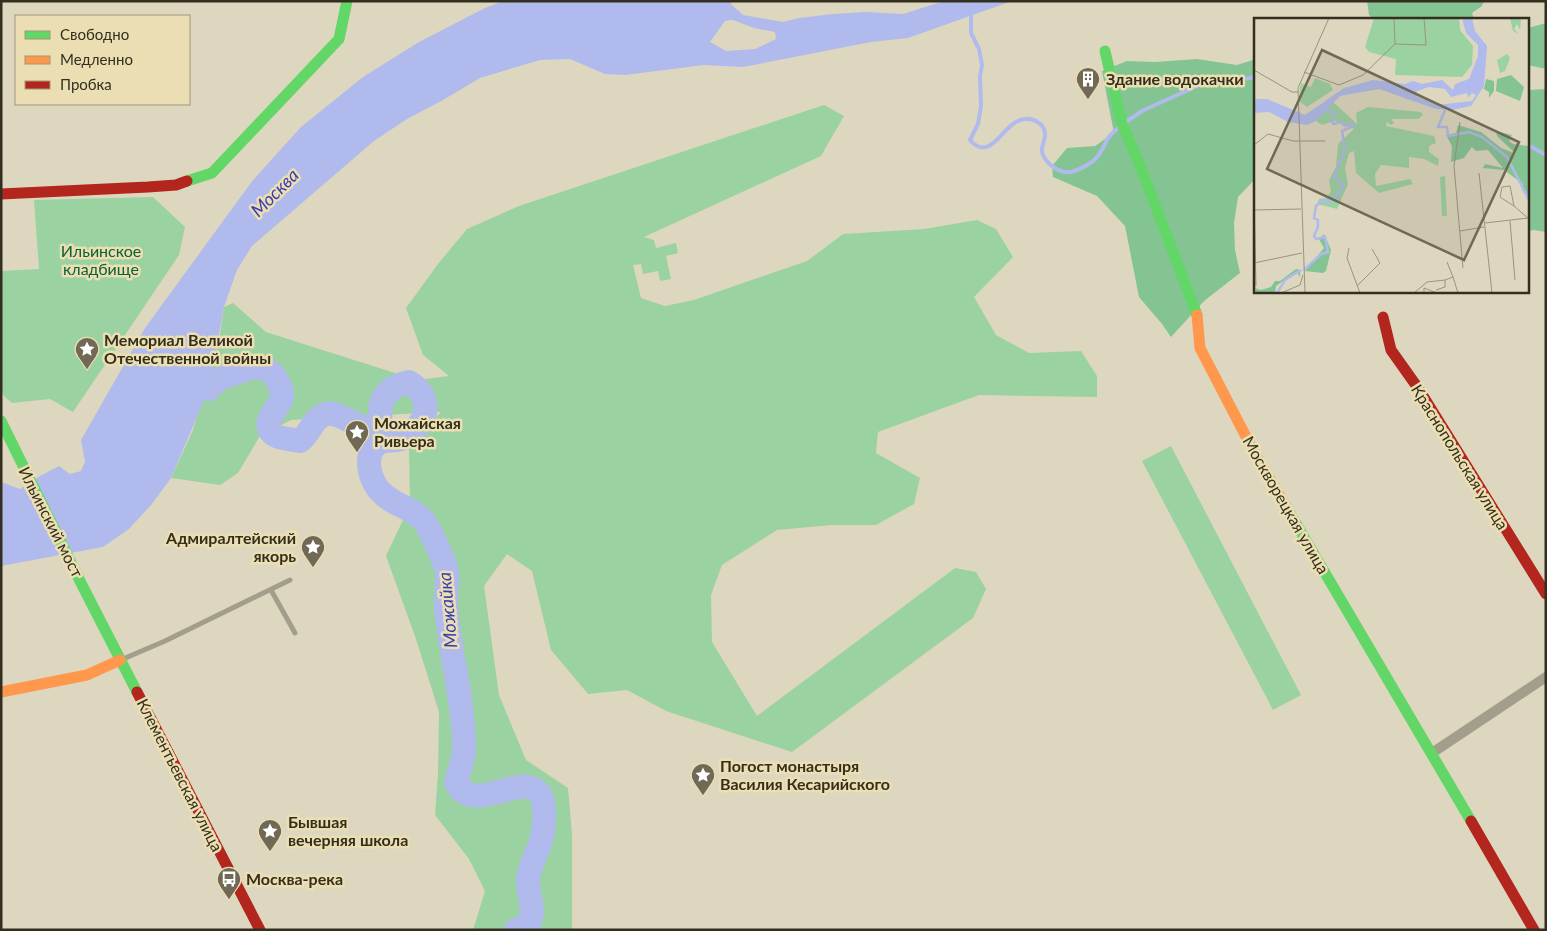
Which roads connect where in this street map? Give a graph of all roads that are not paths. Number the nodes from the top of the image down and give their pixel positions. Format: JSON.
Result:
{"nodes":[{"id":1,"x":347,"y":1,"type":"edge"},
{"id":2,"x":1105,"y":51,"type":"dead end"},
{"id":3,"x":1,"y":194,"type":"edge"},
{"id":4,"x":1383,"y":317,"type":"dead end"},
{"id":5,"x":1,"y":421,"type":"edge"},
{"id":6,"x":290,"y":580,"type":"dead end"},
{"id":7,"x":271,"y":590,"type":"junction"},
{"id":8,"x":1546,"y":594,"type":"edge"},
{"id":9,"x":100,"y":620,"type":"joint"},
{"id":10,"x":294,"y":633,"type":"dead end"},
{"id":11,"x":120,"y":660,"type":"junction"},
{"id":12,"x":1546,"y":677,"type":"edge"},
{"id":13,"x":1,"y":692,"type":"edge"},
{"id":14,"x":1432,"y":753,"type":"junction"},
{"id":15,"x":260,"y":930,"type":"edge"},
{"id":16,"x":1534,"y":930,"type":"edge"}],
"edges":[{"from":1,"to":3,"type":"street"},
{"from":2,"to":14,"type":"street","name":"Москворецкая улица"},
{"from":4,"to":8,"type":"street","name":"Краснопольская улица"},
{"from":5,"to":9,"type":"street","name":"Ильинский мост"},
{"from":6,"to":7,"type":"lane"},
{"from":7,"to":10,"type":"lane"},
{"from":7,"to":11,"type":"lane"},
{"from":9,"to":11,"type":"street","name":"Клементьевская улица"},
{"from":11,"to":13,"type":"street"},
{"from":11,"to":15,"type":"street","name":"Клементьевская улица"},
{"from":12,"to":14,"type":"street"},
{"from":14,"to":16,"type":"street","name":"Москворецкая улица"}]}
